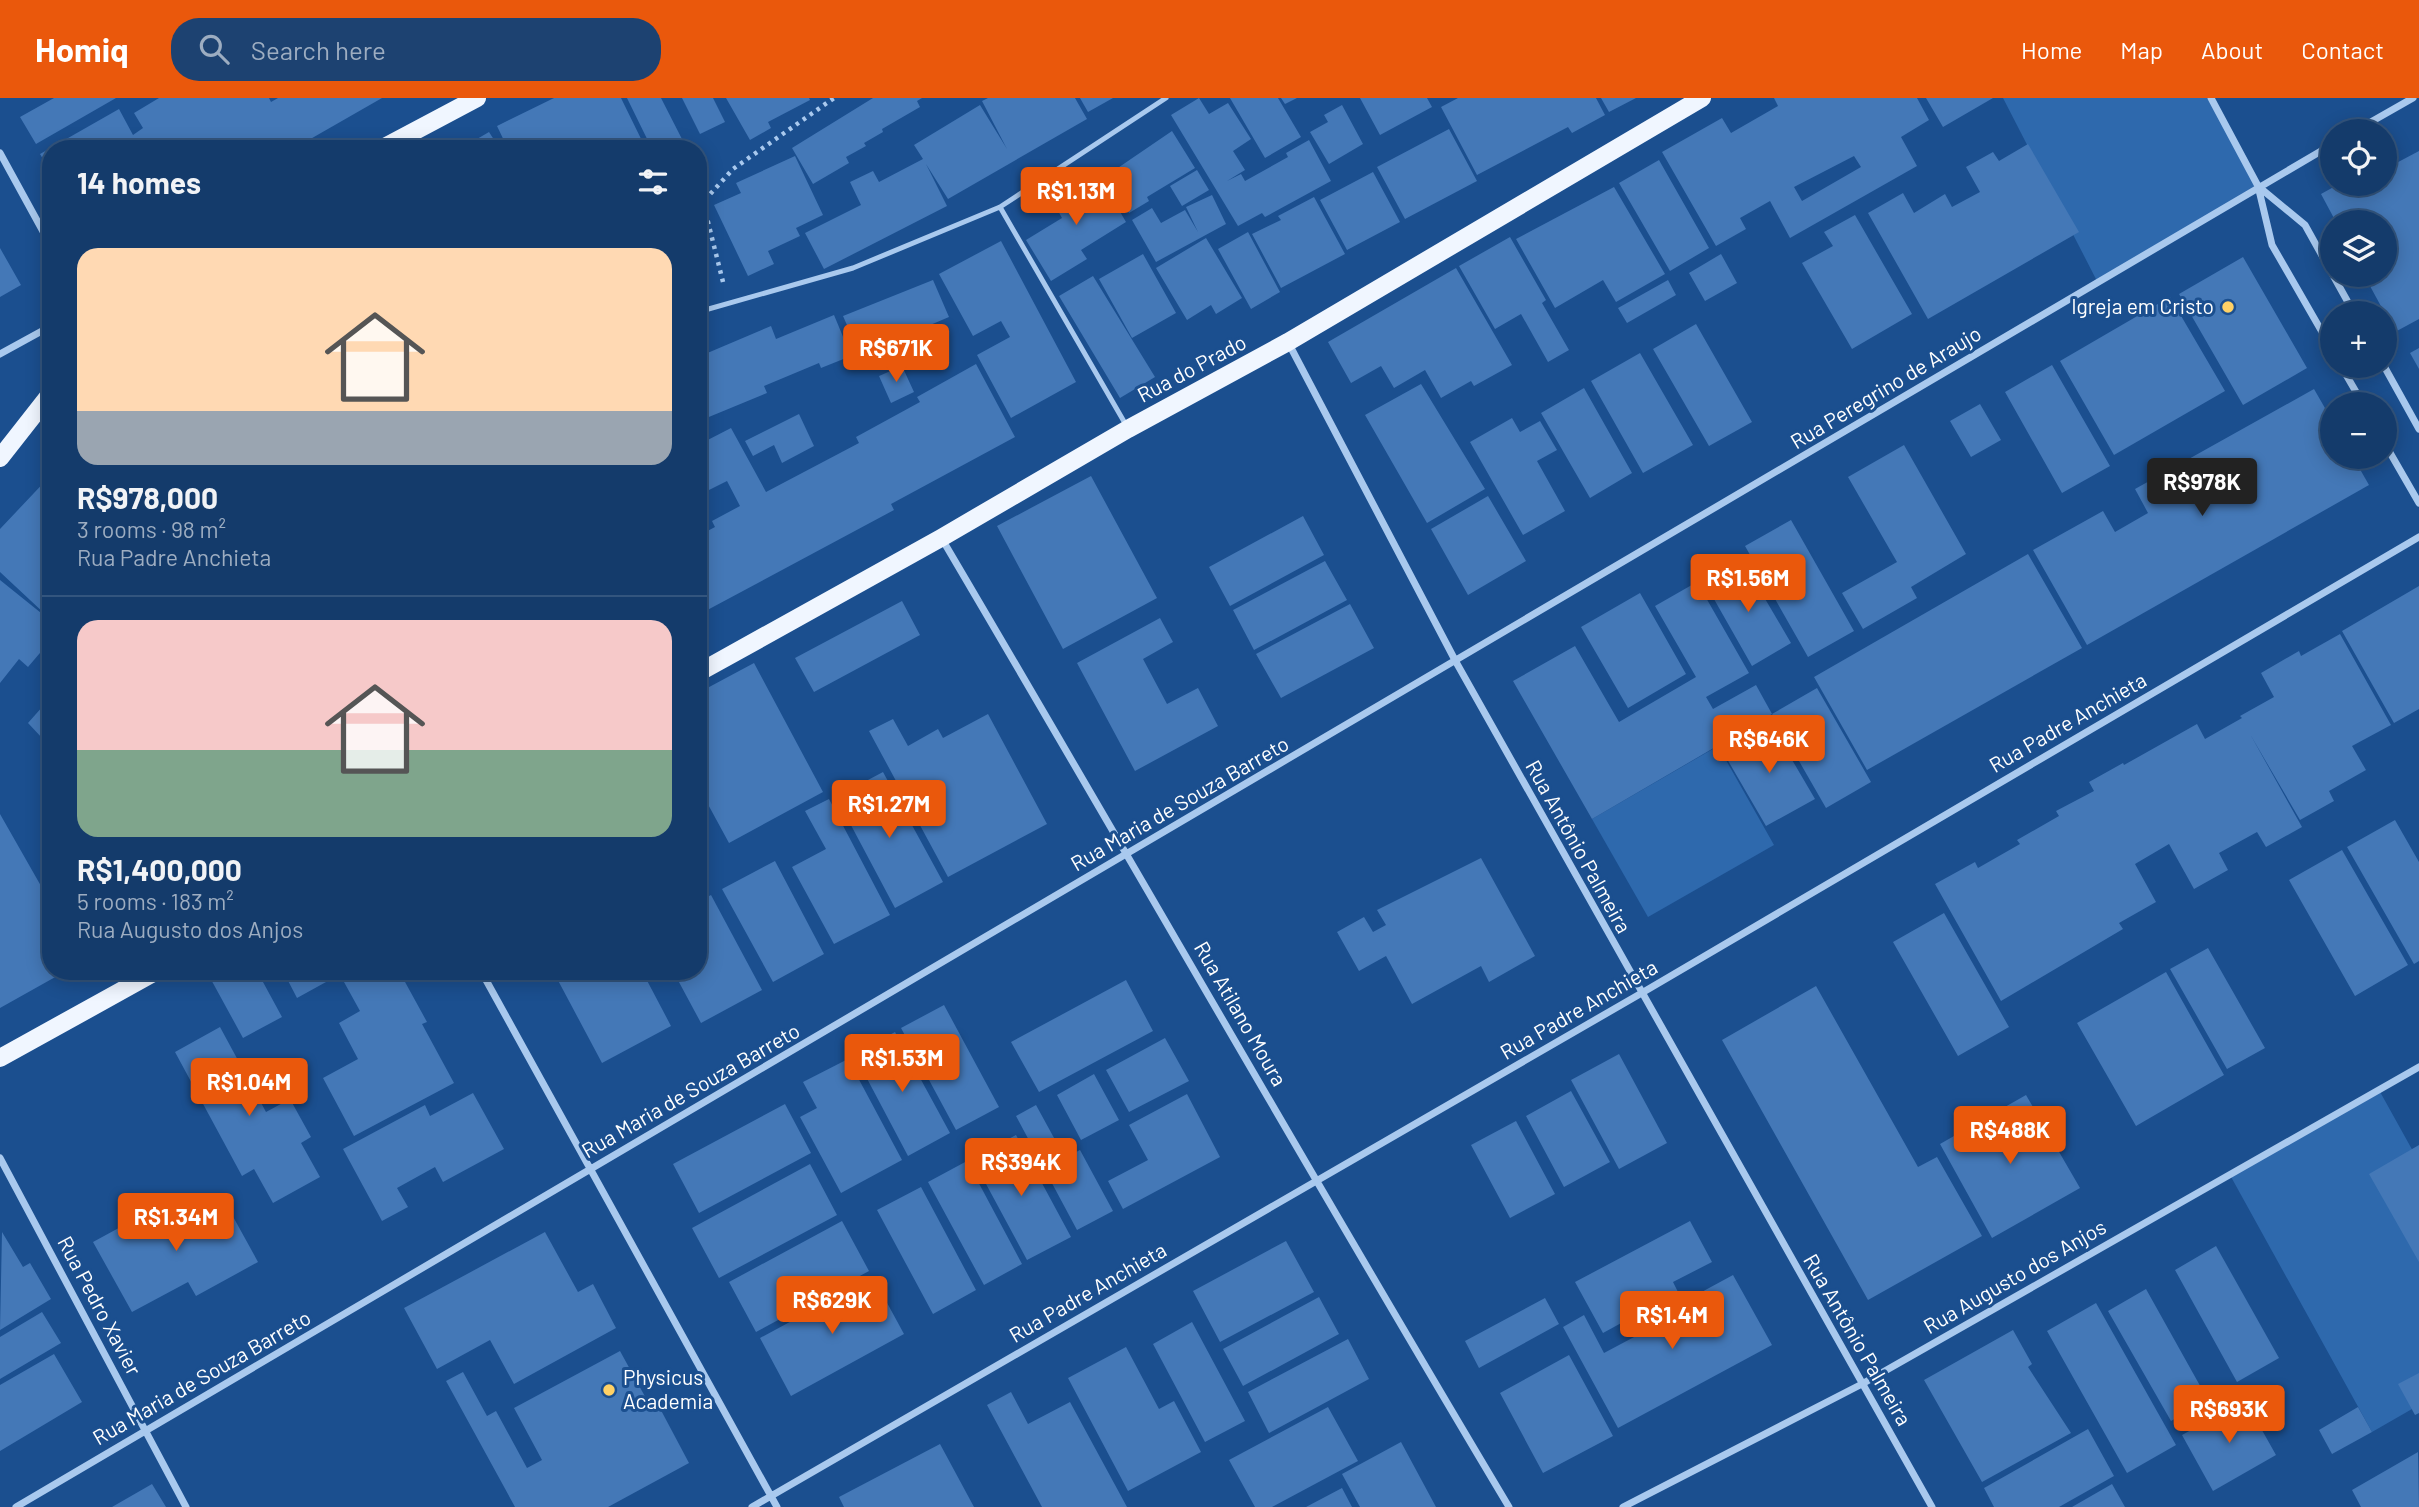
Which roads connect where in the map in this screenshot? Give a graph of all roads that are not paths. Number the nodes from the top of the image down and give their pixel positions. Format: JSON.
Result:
{"nodes":[{"id":1,"x":477,"y":98,"type":"edge"},
{"id":2,"x":1166,"y":98,"type":"edge"},
{"id":3,"x":1702,"y":98,"type":"edge"},
{"id":4,"x":2211,"y":98,"type":"edge"},
{"id":5,"x":2413,"y":98,"type":"edge"},
{"id":6,"x":2376,"y":119,"type":"edge"},
{"id":7,"x":398,"y":140,"type":"edge"},
{"id":8,"x":2320,"y":151,"type":"edge"},
{"id":9,"x":0,"y":153,"type":"edge"},
{"id":10,"x":2258,"y":187,"type":"junction"},
{"id":11,"x":1000,"y":207,"type":"junction"},
{"id":12,"x":42,"y":230,"type":"edge"},
{"id":13,"x":2347,"y":301,"type":"edge"},
{"id":14,"x":707,"y":309,"type":"edge"},
{"id":15,"x":2320,"y":328,"type":"edge"},
{"id":16,"x":42,"y":331,"type":"edge"},
{"id":17,"x":1289,"y":342,"type":"junction"},
{"id":18,"x":0,"y":354,"type":"edge"},
{"id":19,"x":2391,"y":378,"type":"edge"},
{"id":20,"x":42,"y":404,"type":"edge"},
{"id":21,"x":1128,"y":429,"type":"junction"},
{"id":22,"x":2419,"y":429,"type":"edge"},
{"id":23,"x":0,"y":458,"type":"edge"},
{"id":24,"x":2397,"y":465,"type":"edge"},
{"id":25,"x":2419,"y":503,"type":"edge"},
{"id":26,"x":2419,"y":537,"type":"edge"},
{"id":27,"x":941,"y":538,"type":"junction"},
{"id":28,"x":1456,"y":662,"type":"junction"},
{"id":29,"x":707,"y":668,"type":"edge"},
{"id":30,"x":1129,"y":854,"type":"junction"},
{"id":31,"x":141,"y":980,"type":"edge"},
{"id":32,"x":486,"y":980,"type":"edge"},
{"id":33,"x":1640,"y":994,"type":"junction"},
{"id":34,"x":0,"y":1058,"type":"edge"},
{"id":35,"x":2419,"y":1067,"type":"edge"},
{"id":36,"x":0,"y":1158,"type":"edge"},
{"id":37,"x":591,"y":1170,"type":"junction"},
{"id":38,"x":1315,"y":1182,"type":"junction"},
{"id":39,"x":1861,"y":1384,"type":"junction"},
{"id":40,"x":146,"y":1431,"type":"junction"},
{"id":41,"x":771,"y":1497,"type":"junction"},
{"id":42,"x":16,"y":1507,"type":"edge"},
{"id":43,"x":186,"y":1507,"type":"edge"},
{"id":44,"x":752,"y":1507,"type":"edge"},
{"id":45,"x":777,"y":1507,"type":"edge"},
{"id":46,"x":1508,"y":1507,"type":"edge"},
{"id":47,"x":1623,"y":1507,"type":"edge"},
{"id":48,"x":1933,"y":1507,"type":"edge"}],
"edges":[{"from":1,"to":7,"type":"main road"},
{"from":2,"to":11,"type":"lane"},
{"from":3,"to":17,"type":"main road","name":"Rua do Prado"},
{"from":4,"to":10,"type":"street"},
{"from":5,"to":6,"type":"street"},
{"from":8,"to":10,"type":"street","name":"Rua Peregrino de Araujo"},
{"from":9,"to":12,"type":"street"},
{"from":10,"to":13,"type":"street"},
{"from":10,"to":15,"type":"street"},
{"from":10,"to":28,"type":"street","name":"Rua Peregrino de Araujo"},
{"from":11,"to":14,"type":"lane"},
{"from":11,"to":21,"type":"lane"},
{"from":16,"to":18,"type":"street"},
{"from":17,"to":21,"type":"main road","name":"Rua do Prado"},
{"from":17,"to":28,"type":"street","name":"Rua Antônio Palmeira"},
{"from":19,"to":22,"type":"street"},
{"from":20,"to":23,"type":"main road"},
{"from":21,"to":27,"type":"main road","name":"Rua do Prado"},
{"from":24,"to":25,"type":"street"},
{"from":26,"to":33,"type":"street","name":"Rua Padre Anchieta"},
{"from":27,"to":29,"type":"main road","name":"Rua do Prado"},
{"from":27,"to":30,"type":"street","name":"Rua Atilano Moura"},
{"from":28,"to":30,"type":"street","name":"Rua Maria de Souza Barreto"},
{"from":28,"to":33,"type":"street","name":"Rua Antônio Palmeira"},
{"from":30,"to":37,"type":"street","name":"Rua Maria de Souza Barreto"},
{"from":30,"to":38,"type":"street","name":"Rua Atilano Moura"},
{"from":31,"to":34,"type":"main road"},
{"from":32,"to":37,"type":"street"},
{"from":33,"to":38,"type":"street","name":"Rua Padre Anchieta"},
{"from":33,"to":39,"type":"street","name":"Rua Antônio Palmeira"},
{"from":35,"to":39,"type":"street","name":"Rua Augusto dos Anjos"},
{"from":36,"to":40,"type":"street","name":"Rua Pedro Xavier"},
{"from":37,"to":40,"type":"street","name":"Rua Maria de Souza Barreto"},
{"from":37,"to":41,"type":"street"},
{"from":38,"to":41,"type":"street","name":"Rua Padre Anchieta"},
{"from":38,"to":46,"type":"street","name":"Rua Atilano Moura"},
{"from":39,"to":47,"type":"street","name":"Rua Augusto dos Anjos"},
{"from":39,"to":48,"type":"street","name":"Rua Antônio Palmeira"},
{"from":40,"to":42,"type":"street","name":"Rua Maria de Souza Barreto"},
{"from":40,"to":43,"type":"street","name":"Rua Pedro Xavier"},
{"from":41,"to":44,"type":"street","name":"Rua Padre Anchieta"},
{"from":41,"to":45,"type":"street"}]}
